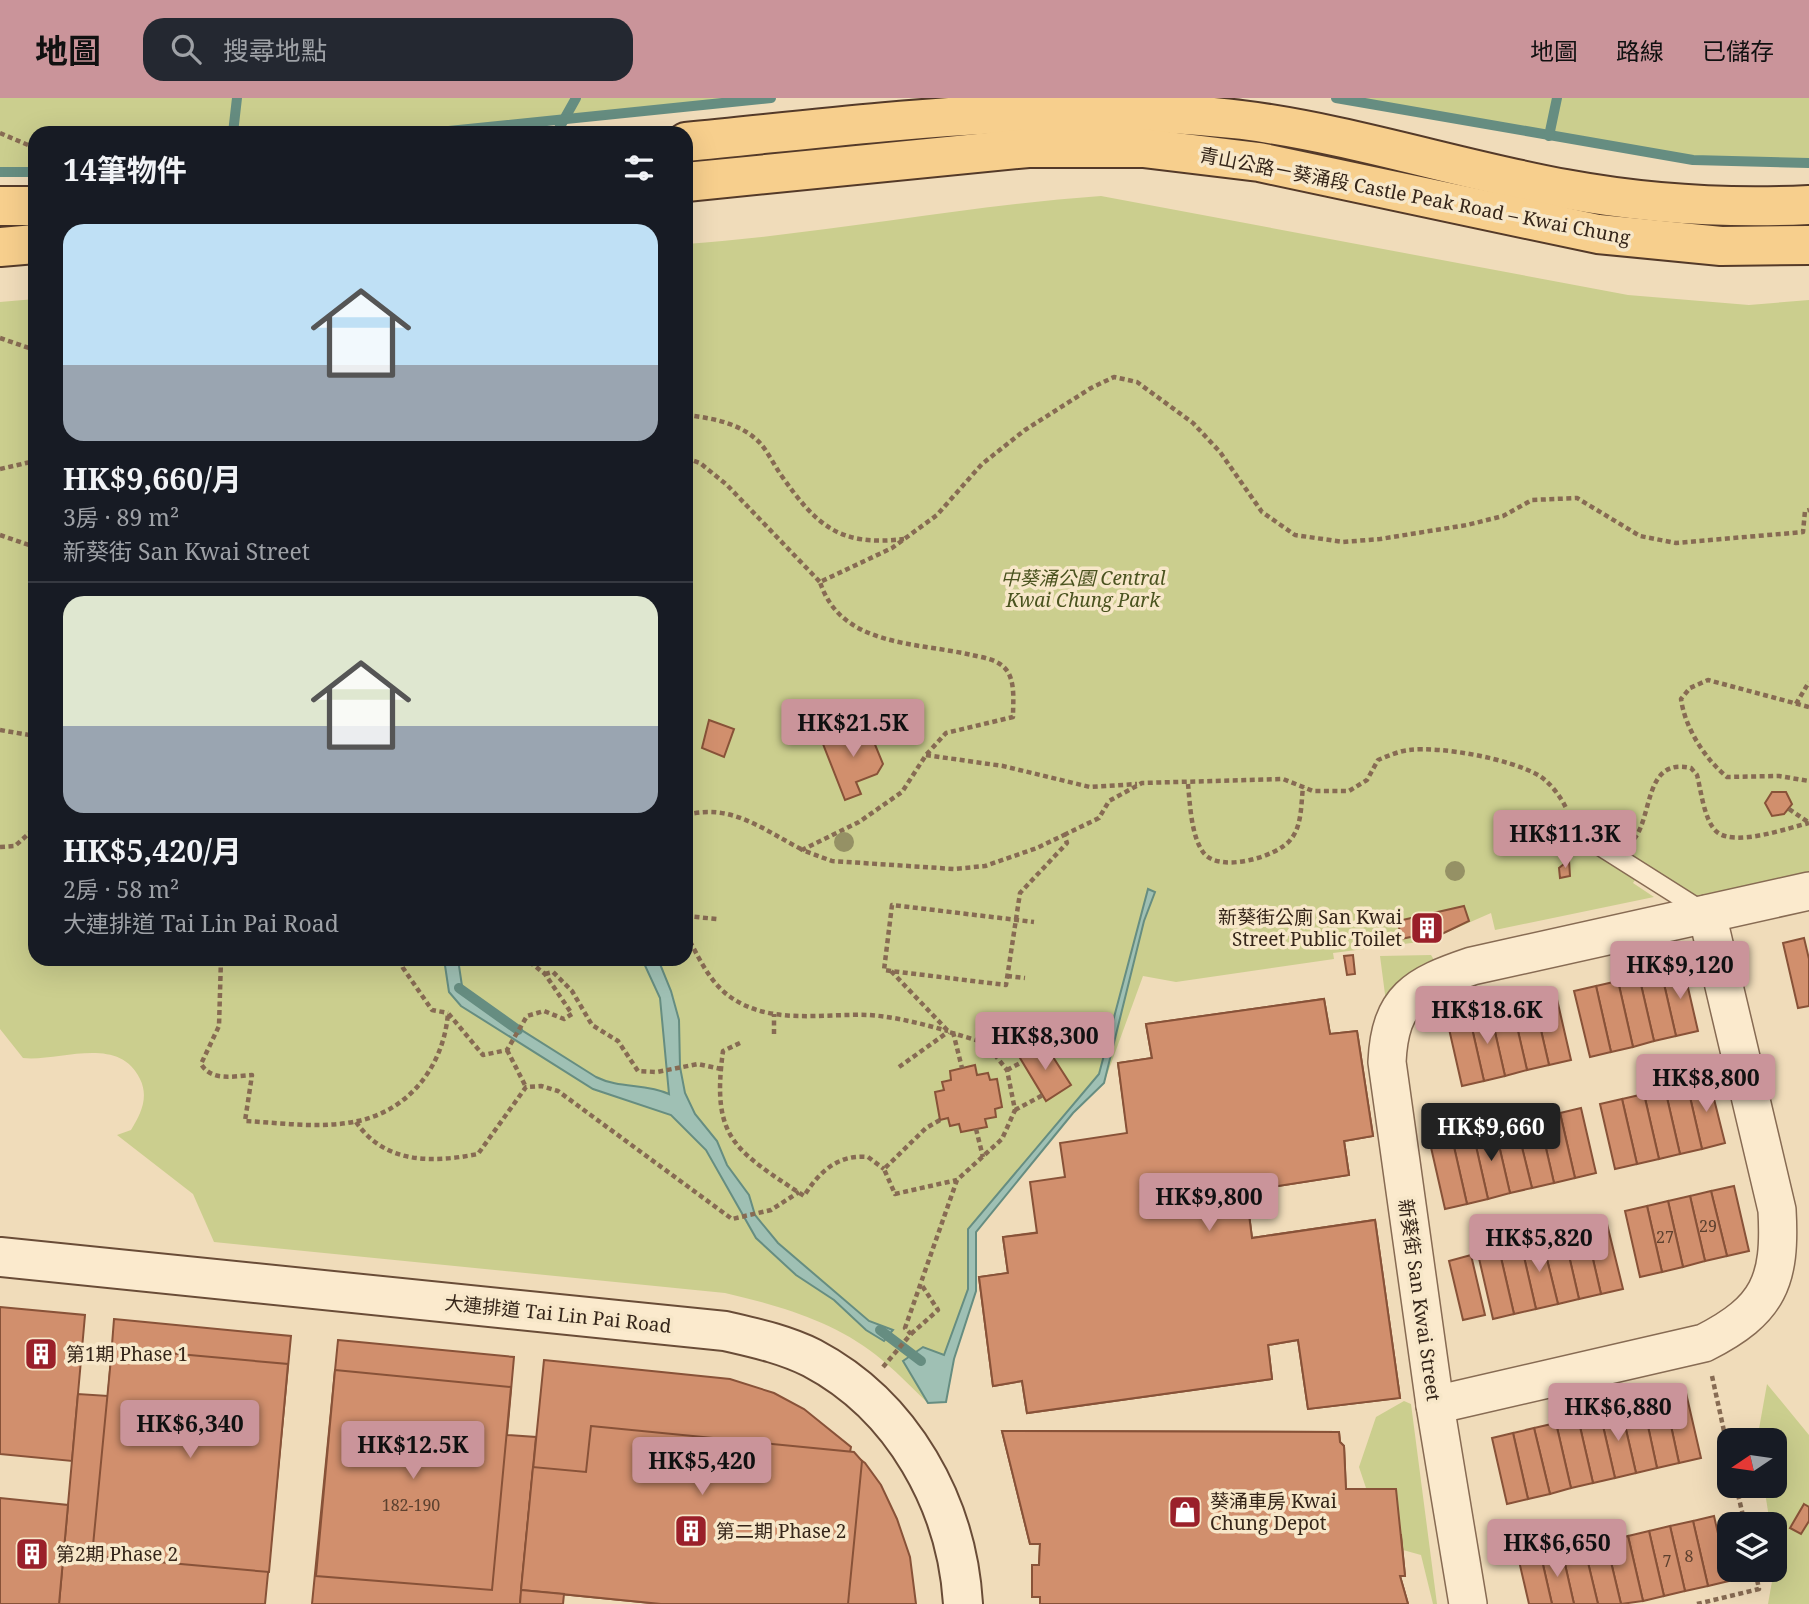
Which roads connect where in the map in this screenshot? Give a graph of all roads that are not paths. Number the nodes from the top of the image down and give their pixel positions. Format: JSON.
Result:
{"nodes":[{"id":1,"x":693,"y":141,"type":"edge"},
{"id":2,"x":693,"y":181,"type":"edge"},
{"id":3,"x":1809,"y":205,"type":"edge"},
{"id":4,"x":0,"y":206,"type":"edge"},
{"id":5,"x":28,"y":206,"type":"edge"},
{"id":6,"x":1809,"y":244,"type":"edge"},
{"id":7,"x":28,"y":245,"type":"edge"},
{"id":8,"x":0,"y":247,"type":"edge"},
{"id":9,"x":1576,"y":831,"type":"road end"},
{"id":10,"x":1809,"y":891,"type":"edge"},
{"id":11,"x":1707,"y":914,"type":"junction"},
{"id":12,"x":0,"y":1257,"type":"edge"},
{"id":13,"x":1435,"y":1405,"type":"junction"},
{"id":14,"x":963,"y":1604,"type":"edge"},
{"id":15,"x":1468,"y":1604,"type":"edge"}],
"edges":[{"from":1,"to":3,"type":"main road","name":"青山公路－葵涌段 Castle Peak Road – Kwai Chung"},
{"from":2,"to":6,"type":"main road","name":"青山公路－葵涌段 Castle Peak Road – Kwai Chung"},
{"from":4,"to":5,"type":"main road"},
{"from":7,"to":8,"type":"main road"},
{"from":9,"to":11,"type":"lane"},
{"from":10,"to":11,"type":"street","name":"新葵街 San Kwai Street"},
{"from":11,"to":13,"type":"street","name":"新葵街 San Kwai Street"},
{"from":11,"to":13,"type":"street"},
{"from":12,"to":14,"type":"street","name":"大連排道 Tai Lin Pai Road"},
{"from":13,"to":15,"type":"street","name":"新葵街 San Kwai Street"}]}
